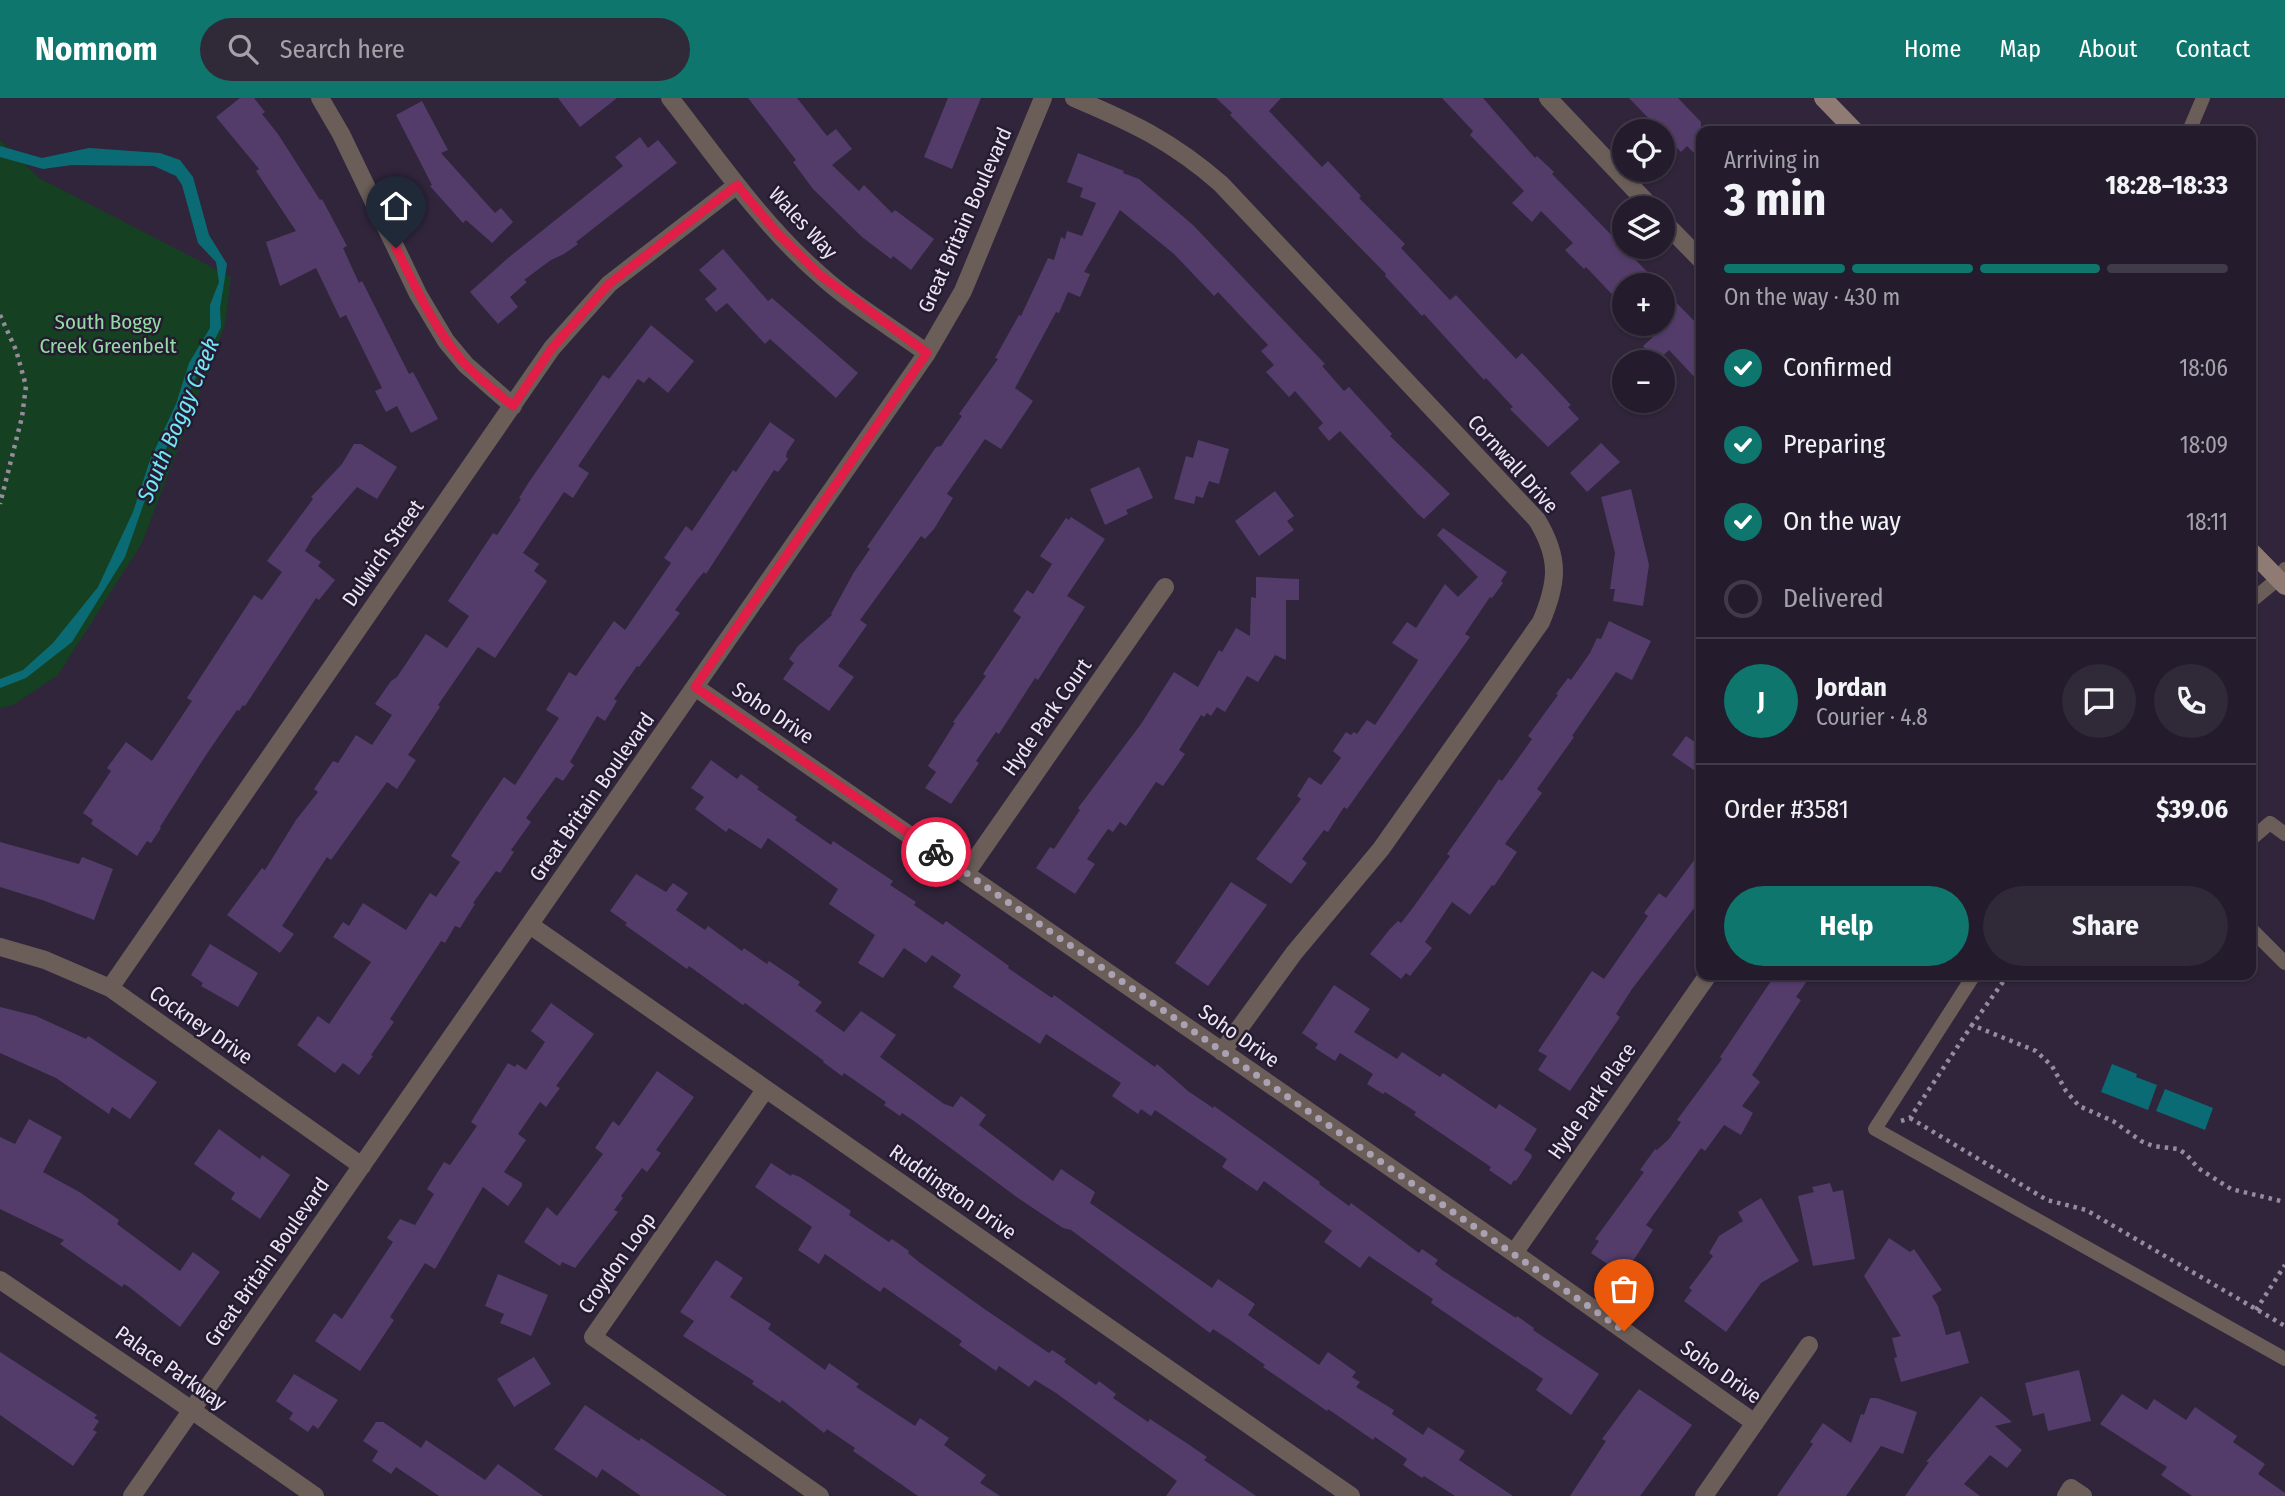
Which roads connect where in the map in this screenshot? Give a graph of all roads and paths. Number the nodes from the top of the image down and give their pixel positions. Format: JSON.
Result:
{"nodes":[{"id":1,"x":320,"y":98,"type":"edge"},
{"id":2,"x":670,"y":98,"type":"edge"},
{"id":3,"x":1043,"y":98,"type":"edge"},
{"id":4,"x":1074,"y":98,"type":"edge"},
{"id":5,"x":1548,"y":98,"type":"edge"},
{"id":6,"x":1823,"y":98,"type":"edge"},
{"id":7,"x":2203,"y":98,"type":"edge"},
{"id":8,"x":1849,"y":126,"type":"edge"},
{"id":9,"x":2191,"y":126,"type":"edge"},
{"id":10,"x":737,"y":185,"type":"junction"},
{"id":11,"x":1641,"y":196,"type":"edge"},
{"id":12,"x":1675,"y":233,"type":"edge"},
{"id":13,"x":1696,"y":255,"type":"edge"},
{"id":14,"x":0,"y":315,"type":"edge"},
{"id":15,"x":927,"y":353,"type":"junction"},
{"id":16,"x":513,"y":406,"type":"junction"},
{"id":17,"x":0,"y":504,"type":"edge"},
{"id":18,"x":2256,"y":555,"type":"edge"},
{"id":19,"x":2283,"y":578,"type":"edge"},
{"id":20,"x":1165,"y":587,"type":"dead end"},
{"id":21,"x":2256,"y":598,"type":"edge"},
{"id":22,"x":695,"y":687,"type":"junction"},
{"id":23,"x":2285,"y":834,"type":"edge"},
{"id":24,"x":2256,"y":835,"type":"edge"},
{"id":25,"x":967,"y":873,"type":"junction"},
{"id":26,"x":530,"y":925,"type":"junction"},
{"id":27,"x":2256,"y":934,"type":"edge"},
{"id":28,"x":0,"y":947,"type":"edge"},
{"id":29,"x":2285,"y":963,"type":"edge"},
{"id":30,"x":1705,"y":980,"type":"edge"},
{"id":31,"x":1970,"y":980,"type":"edge"},
{"id":32,"x":2004,"y":980,"type":"edge"},
{"id":33,"x":110,"y":988,"type":"junction"},
{"id":34,"x":1972,"y":1025,"type":"junction"},
{"id":35,"x":1222,"y":1052,"type":"junction"},
{"id":36,"x":765,"y":1090,"type":"junction"},
{"id":37,"x":1910,"y":1118,"type":"junction"},
{"id":38,"x":1875,"y":1129,"type":"junction"},
{"id":39,"x":362,"y":1166,"type":"junction"},
{"id":40,"x":2285,"y":1202,"type":"edge"},
{"id":41,"x":1514,"y":1253,"type":"junction"},
{"id":42,"x":2285,"y":1265,"type":"edge"},
{"id":43,"x":0,"y":1280,"type":"edge"},
{"id":44,"x":2256,"y":1310,"type":"junction"},
{"id":45,"x":2285,"y":1326,"type":"edge"},
{"id":46,"x":1809,"y":1345,"type":"dead end"},
{"id":47,"x":2285,"y":1359,"type":"edge"},
{"id":48,"x":191,"y":1410,"type":"junction"},
{"id":49,"x":1755,"y":1423,"type":"junction"},
{"id":50,"x":1348,"y":1495,"type":"edge"},
{"id":51,"x":132,"y":1496,"type":"edge"},
{"id":52,"x":314,"y":1496,"type":"edge"},
{"id":53,"x":820,"y":1496,"type":"edge"},
{"id":54,"x":1704,"y":1496,"type":"edge"},
{"id":55,"x":2066,"y":1496,"type":"edge"},
{"id":56,"x":2083,"y":1496,"type":"edge"}],
"edges":[{"from":1,"to":16,"type":"street"},
{"from":2,"to":10,"type":"street","name":"Wales Way"},
{"from":3,"to":15,"type":"street","name":"Great Britain Boulevard"},
{"from":4,"to":35,"type":"street","name":"Cornwall Drive"},
{"from":5,"to":11,"type":"street"},
{"from":6,"to":8,"type":"main road"},
{"from":7,"to":9,"type":"lane"},
{"from":10,"to":15,"type":"street","name":"Wales Way"},
{"from":10,"to":16,"type":"street","name":"Dulwich Street"},
{"from":12,"to":13,"type":"street"},
{"from":14,"to":17,"type":"path"},
{"from":15,"to":22,"type":"street","name":"Great Britain Boulevard"},
{"from":16,"to":33,"type":"street","name":"Dulwich Street"},
{"from":18,"to":19,"type":"main road"},
{"from":19,"to":21,"type":"lane"},
{"from":20,"to":25,"type":"street","name":"Hyde Park Court"},
{"from":22,"to":25,"type":"street","name":"Soho Drive"},
{"from":22,"to":26,"type":"street","name":"Great Britain Boulevard"},
{"from":23,"to":24,"type":"lane"},
{"from":25,"to":35,"type":"street","name":"Soho Drive"},
{"from":26,"to":36,"type":"street","name":"Ruddington Drive"},
{"from":26,"to":39,"type":"street","name":"Great Britain Boulevard"},
{"from":27,"to":29,"type":"lane"},
{"from":28,"to":33,"type":"street","name":"Cockney Drive"},
{"from":30,"to":41,"type":"street","name":"Hyde Park Place"},
{"from":31,"to":38,"type":"lane"},
{"from":32,"to":34,"type":"path"},
{"from":33,"to":39,"type":"street","name":"Cockney Drive"},
{"from":34,"to":37,"type":"path"},
{"from":34,"to":40,"type":"path"},
{"from":35,"to":41,"type":"street","name":"Soho Drive"},
{"from":36,"to":50,"type":"street","name":"Ruddington Drive"},
{"from":36,"to":53,"type":"street","name":"Croydon Loop"},
{"from":37,"to":38,"type":"path"},
{"from":37,"to":44,"type":"path"},
{"from":38,"to":47,"type":"lane"},
{"from":39,"to":48,"type":"street","name":"Great Britain Boulevard"},
{"from":41,"to":49,"type":"street","name":"Soho Drive"},
{"from":42,"to":44,"type":"path"},
{"from":43,"to":48,"type":"street","name":"Palace Parkway"},
{"from":44,"to":45,"type":"path"},
{"from":46,"to":49,"type":"street"},
{"from":48,"to":51,"type":"street","name":"Great Britain Boulevard"},
{"from":48,"to":52,"type":"street","name":"Palace Parkway"},
{"from":49,"to":54,"type":"street"},
{"from":55,"to":56,"type":"street"}]}
